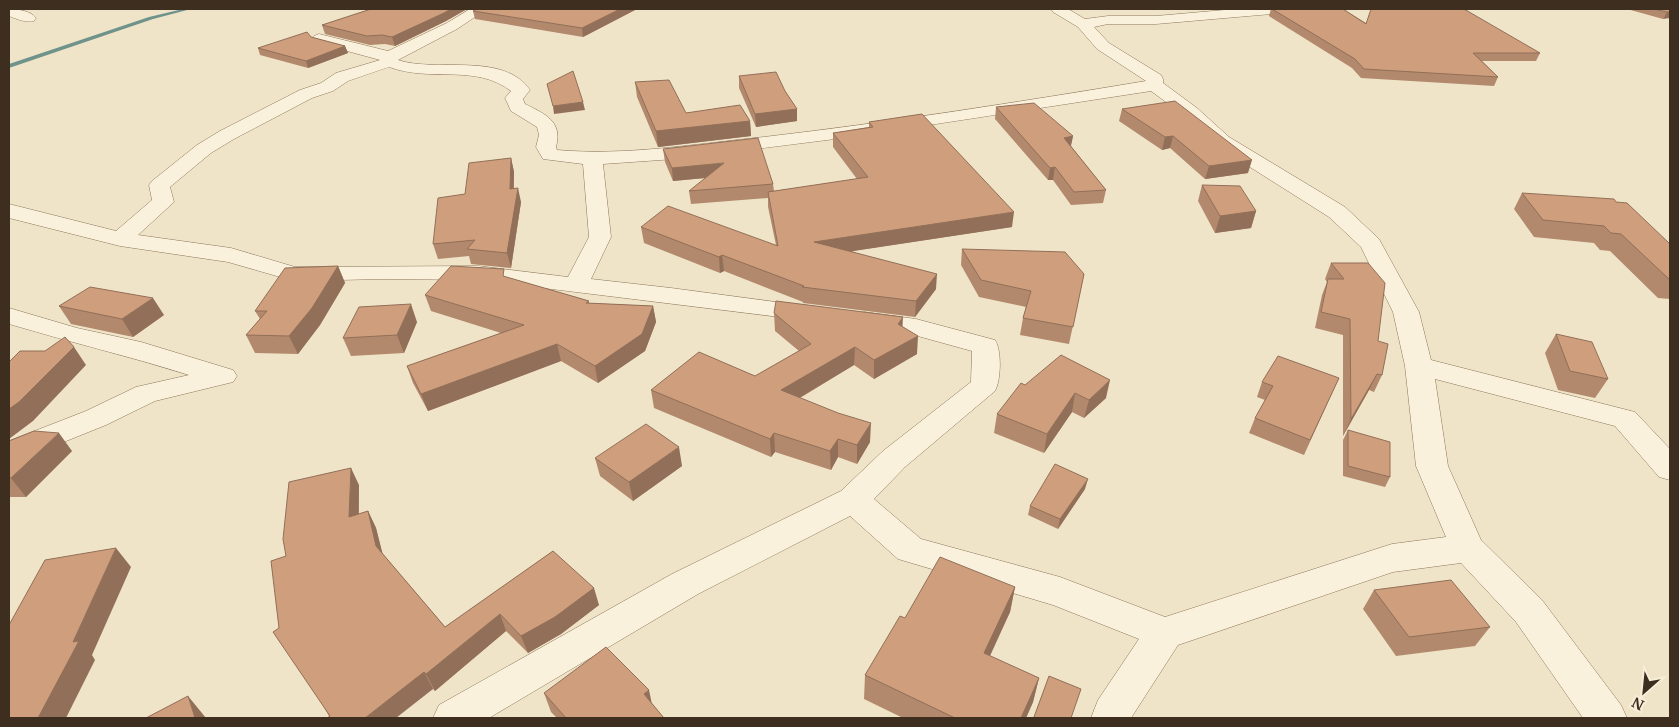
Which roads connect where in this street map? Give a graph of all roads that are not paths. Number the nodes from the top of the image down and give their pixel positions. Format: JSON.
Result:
{"nodes":[{"id":1,"x":480,"y":9,"type":"edge"},
{"id":2,"x":1058,"y":9,"type":"edge"},
{"id":3,"x":1282,"y":10,"type":"edge"},
{"id":4,"x":9,"y":12,"type":"edge"},
{"id":5,"x":29,"y":18,"type":"dead end"},
{"id":6,"x":1083,"y":24,"type":"junction"},
{"id":7,"x":319,"y":38,"type":"edge"},
{"id":8,"x":389,"y":62,"type":"junction"},
{"id":9,"x":1154,"y":85,"type":"junction"},
{"id":10,"x":592,"y":158,"type":"junction"},
{"id":11,"x":9,"y":211,"type":"edge"},
{"id":12,"x":120,"y":239,"type":"junction"},
{"id":13,"x":576,"y":285,"type":"junction"},
{"id":14,"x":9,"y":316,"type":"edge"},
{"id":15,"x":1419,"y":366,"type":"junction"},
{"id":16,"x":9,"y":453,"type":"edge"},
{"id":17,"x":1670,"y":469,"type":"edge"},
{"id":18,"x":853,"y":500,"type":"junction"},
{"id":19,"x":1468,"y":548,"type":"junction"},
{"id":20,"x":1165,"y":633,"type":"junction"},
{"id":21,"x":453,"y":718,"type":"edge"},
{"id":22,"x":1111,"y":718,"type":"edge"},
{"id":23,"x":1607,"y":718,"type":"edge"}],
"edges":[{"from":1,"to":8,"type":"street"},
{"from":2,"to":6,"type":"street"},
{"from":3,"to":6,"type":"street"},
{"from":4,"to":5,"type":"street"},
{"from":6,"to":9,"type":"street"},
{"from":7,"to":8,"type":"street"},
{"from":8,"to":10,"type":"street"},
{"from":8,"to":12,"type":"street"},
{"from":9,"to":10,"type":"street"},
{"from":9,"to":15,"type":"street"},
{"from":10,"to":13,"type":"street"},
{"from":11,"to":12,"type":"street"},
{"from":12,"to":13,"type":"street"},
{"from":13,"to":18,"type":"street"},
{"from":14,"to":16,"type":"street"},
{"from":15,"to":17,"type":"street"},
{"from":15,"to":19,"type":"street"},
{"from":18,"to":20,"type":"street"},
{"from":18,"to":21,"type":"street"},
{"from":19,"to":20,"type":"street"},
{"from":19,"to":23,"type":"street"},
{"from":20,"to":22,"type":"street"}]}
